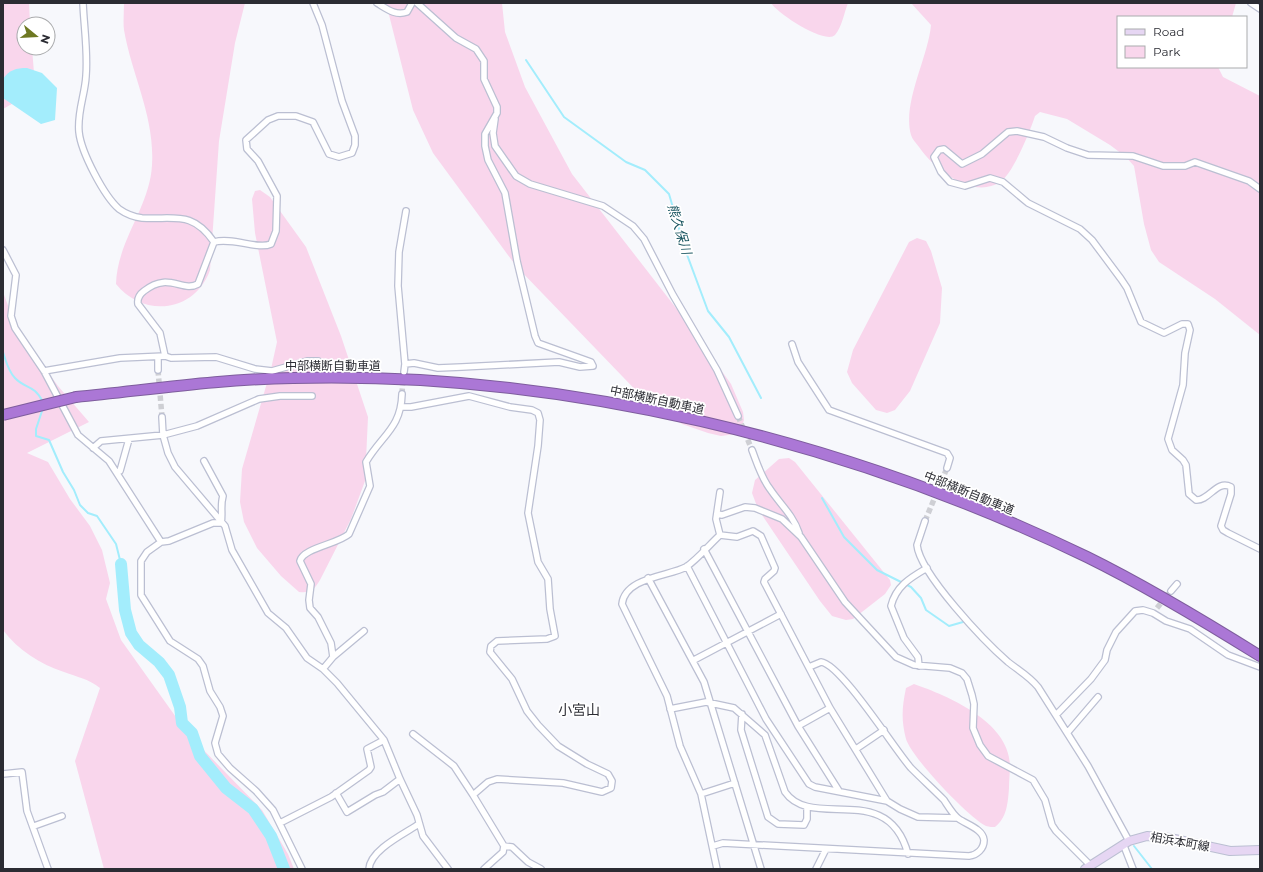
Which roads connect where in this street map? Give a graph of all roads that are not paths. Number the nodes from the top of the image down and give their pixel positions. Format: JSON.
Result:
{"nodes":[{"id":1,"x":83,"y":3,"type":"edge"},
{"id":2,"x":313,"y":3,"type":"edge"},
{"id":3,"x":377,"y":3,"type":"edge"},
{"id":4,"x":412,"y":3,"type":"edge"},
{"id":5,"x":417,"y":3,"type":"edge"},
{"id":6,"x":1251,"y":3,"type":"edge"},
{"id":7,"x":1260,"y":8,"type":"edge"},
{"id":8,"x":497,"y":113,"type":"junction"},
{"id":9,"x":1260,"y":188,"type":"edge"},
{"id":10,"x":406,"y":211,"type":"dead end"},
{"id":11,"x":214,"y":242,"type":"junction"},
{"id":12,"x":3,"y":250,"type":"edge"},
{"id":13,"x":792,"y":344,"type":"dead end"},
{"id":14,"x":158,"y":356,"type":"junction"},
{"id":15,"x":165,"y":356,"type":"junction"},
{"id":16,"x":318,"y":361,"type":"dead end"},
{"id":17,"x":405,"y":364,"type":"junction"},
{"id":18,"x":158,"y":370,"type":"tunnel mouth"},
{"id":19,"x":44,"y":371,"type":"junction"},
{"id":20,"x":404,"y":372,"type":"tunnel mouth"},
{"id":21,"x":402,"y":394,"type":"tunnel mouth"},
{"id":22,"x":312,"y":396,"type":"dead end"},
{"id":23,"x":401,"y":407,"type":"junction"},
{"id":24,"x":3,"y":415,"type":"edge"},
{"id":25,"x":738,"y":416,"type":"tunnel mouth"},
{"id":26,"x":162,"y":417,"type":"tunnel mouth"},
{"id":27,"x":163,"y":435,"type":"junction"},
{"id":28,"x":129,"y":439,"type":"junction"},
{"id":29,"x":93,"y":448,"type":"junction"},
{"id":30,"x":752,"y":450,"type":"tunnel mouth"},
{"id":31,"x":204,"y":461,"type":"dead end"},
{"id":32,"x":947,"y":468,"type":"tunnel mouth"},
{"id":33,"x":117,"y":472,"type":"junction"},
{"id":34,"x":720,"y":492,"type":"dead end"},
{"id":35,"x":718,"y":514,"type":"junction"},
{"id":36,"x":925,"y":521,"type":"tunnel mouth"},
{"id":37,"x":221,"y":523,"type":"junction"},
{"id":38,"x":720,"y":535,"type":"junction"},
{"id":39,"x":801,"y":537,"type":"junction"},
{"id":40,"x":161,"y":542,"type":"junction"},
{"id":41,"x":704,"y":549,"type":"junction"},
{"id":42,"x":1260,"y":549,"type":"edge"},
{"id":43,"x":687,"y":566,"type":"junction"},
{"id":44,"x":927,"y":568,"type":"junction"},
{"id":45,"x":648,"y":578,"type":"junction"},
{"id":46,"x":1177,"y":584,"type":"dead end"},
{"id":47,"x":1171,"y":591,"type":"tunnel mouth"},
{"id":48,"x":1157,"y":608,"type":"tunnel mouth"},
{"id":49,"x":1152,"y":613,"type":"junction"},
{"id":50,"x":781,"y":614,"type":"junction"},
{"id":51,"x":364,"y":631,"type":"dead end"},
{"id":52,"x":748,"y":632,"type":"junction"},
{"id":53,"x":727,"y":643,"type":"junction"},
{"id":54,"x":1260,"y":656,"type":"edge"},
{"id":55,"x":333,"y":657,"type":"junction"},
{"id":56,"x":694,"y":660,"type":"junction"},
{"id":57,"x":919,"y":666,"type":"junction"},
{"id":58,"x":809,"y":667,"type":"junction"},
{"id":59,"x":1260,"y":667,"type":"edge"},
{"id":60,"x":324,"y":669,"type":"junction"},
{"id":61,"x":1098,"y":697,"type":"dead end"},
{"id":62,"x":711,"y":702,"type":"junction"},
{"id":63,"x":830,"y":708,"type":"junction"},
{"id":64,"x":670,"y":709,"type":"junction"},
{"id":65,"x":742,"y":714,"type":"junction"},
{"id":66,"x":1056,"y":715,"type":"junction"},
{"id":67,"x":798,"y":726,"type":"junction"},
{"id":68,"x":884,"y":730,"type":"junction"},
{"id":69,"x":1068,"y":732,"type":"junction"},
{"id":70,"x":413,"y":734,"type":"dead end"},
{"id":71,"x":384,"y":740,"type":"junction"},
{"id":72,"x":856,"y":749,"type":"junction"},
{"id":73,"x":3,"y":774,"type":"edge"},
{"id":74,"x":400,"y":779,"type":"junction"},
{"id":75,"x":735,"y":782,"type":"junction"},
{"id":76,"x":839,"y":791,"type":"junction"},
{"id":77,"x":336,"y":793,"type":"junction"},
{"id":78,"x":701,"y":794,"type":"junction"},
{"id":79,"x":473,"y":795,"type":"junction"},
{"id":80,"x":887,"y":801,"type":"junction"},
{"id":81,"x":807,"y":808,"type":"junction"},
{"id":82,"x":62,"y":816,"type":"dead end"},
{"id":83,"x":957,"y":818,"type":"junction"},
{"id":84,"x":280,"y":823,"type":"junction"},
{"id":85,"x":419,"y":824,"type":"junction"},
{"id":86,"x":34,"y":826,"type":"junction"},
{"id":87,"x":1126,"y":843,"type":"junction"},
{"id":88,"x":754,"y":845,"type":"junction"},
{"id":89,"x":504,"y":846,"type":"junction"},
{"id":90,"x":713,"y":846,"type":"junction"},
{"id":91,"x":826,"y":849,"type":"junction"},
{"id":92,"x":1259,"y":849,"type":"edge"},
{"id":93,"x":908,"y":854,"type":"junction"},
{"id":94,"x":1088,"y":867,"type":"edge"},
{"id":95,"x":48,"y":869,"type":"edge"},
{"id":96,"x":302,"y":869,"type":"edge"},
{"id":97,"x":369,"y":869,"type":"edge"},
{"id":98,"x":448,"y":869,"type":"edge"},
{"id":99,"x":484,"y":869,"type":"edge"},
{"id":100,"x":541,"y":869,"type":"edge"},
{"id":101,"x":717,"y":869,"type":"edge"},
{"id":102,"x":761,"y":869,"type":"edge"},
{"id":103,"x":816,"y":869,"type":"edge"},
{"id":104,"x":1133,"y":869,"type":"edge"}],
"edges":[{"from":1,"to":11,"type":"street"},
{"from":2,"to":11,"type":"street"},
{"from":3,"to":4,"type":"street"},
{"from":5,"to":8,"type":"street"},
{"from":6,"to":7,"type":"street"},
{"from":8,"to":17,"type":"street"},
{"from":8,"to":25,"type":"street"},
{"from":9,"to":42,"type":"street"},
{"from":10,"to":17,"type":"street"},
{"from":11,"to":15,"type":"street"},
{"from":12,"to":19,"type":"street"},
{"from":13,"to":32,"type":"street"},
{"from":14,"to":15,"type":"street"},
{"from":14,"to":18,"type":"street"},
{"from":14,"to":19,"type":"street"},
{"from":15,"to":16,"type":"street"},
{"from":17,"to":20,"type":"street"},
{"from":19,"to":29,"type":"street"},
{"from":21,"to":23,"type":"street"},
{"from":22,"to":27,"type":"street"},
{"from":23,"to":55,"type":"street"},
{"from":23,"to":79,"type":"street"},
{"from":24,"to":54,"type":"highway","name":"中部横断自動車道","bridge":true},
{"from":26,"to":27,"type":"street"},
{"from":27,"to":28,"type":"street"},
{"from":27,"to":37,"type":"street"},
{"from":28,"to":29,"type":"street"},
{"from":28,"to":33,"type":"street"},
{"from":29,"to":33,"type":"street"},
{"from":30,"to":39,"type":"street"},
{"from":31,"to":37,"type":"street"},
{"from":33,"to":40,"type":"street"},
{"from":34,"to":35,"type":"street"},
{"from":35,"to":38,"type":"street"},
{"from":35,"to":39,"type":"street"},
{"from":36,"to":44,"type":"street"},
{"from":37,"to":40,"type":"street"},
{"from":37,"to":60,"type":"street"},
{"from":38,"to":41,"type":"street"},
{"from":38,"to":50,"type":"street"},
{"from":39,"to":57,"type":"street"},
{"from":40,"to":84,"type":"street"},
{"from":41,"to":43,"type":"street"},
{"from":41,"to":52,"type":"street"},
{"from":43,"to":45,"type":"street"},
{"from":43,"to":53,"type":"street"},
{"from":44,"to":57,"type":"street"},
{"from":44,"to":66,"type":"street"},
{"from":45,"to":56,"type":"street"},
{"from":45,"to":64,"type":"street"},
{"from":46,"to":47,"type":"street"},
{"from":48,"to":49,"type":"street"},
{"from":49,"to":59,"type":"street"},
{"from":49,"to":66,"type":"street"},
{"from":50,"to":52,"type":"street"},
{"from":50,"to":58,"type":"street"},
{"from":51,"to":55,"type":"street"},
{"from":52,"to":53,"type":"street"},
{"from":52,"to":67,"type":"street"},
{"from":53,"to":56,"type":"street"},
{"from":53,"to":76,"type":"street"},
{"from":55,"to":60,"type":"street"},
{"from":56,"to":62,"type":"street"},
{"from":57,"to":94,"type":"street"},
{"from":58,"to":63,"type":"street"},
{"from":58,"to":68,"type":"street"},
{"from":60,"to":71,"type":"street"},
{"from":61,"to":69,"type":"street"},
{"from":62,"to":64,"type":"street"},
{"from":62,"to":65,"type":"street"},
{"from":62,"to":75,"type":"street"},
{"from":63,"to":67,"type":"street"},
{"from":63,"to":72,"type":"street"},
{"from":64,"to":78,"type":"street"},
{"from":65,"to":81,"type":"street"},
{"from":65,"to":81,"type":"street"},
{"from":66,"to":69,"type":"street"},
{"from":67,"to":76,"type":"street"},
{"from":68,"to":72,"type":"street"},
{"from":68,"to":83,"type":"street"},
{"from":69,"to":87,"type":"street"},
{"from":70,"to":79,"type":"street"},
{"from":71,"to":74,"type":"street"},
{"from":71,"to":77,"type":"street"},
{"from":72,"to":80,"type":"street"},
{"from":73,"to":86,"type":"street"},
{"from":74,"to":77,"type":"street"},
{"from":74,"to":85,"type":"street"},
{"from":75,"to":78,"type":"street"},
{"from":75,"to":88,"type":"street"},
{"from":76,"to":80,"type":"street"},
{"from":77,"to":84,"type":"street"},
{"from":78,"to":90,"type":"street"},
{"from":79,"to":89,"type":"street"},
{"from":80,"to":83,"type":"street"},
{"from":81,"to":93,"type":"street"},
{"from":82,"to":86,"type":"street"},
{"from":83,"to":93,"type":"street"},
{"from":84,"to":96,"type":"street"},
{"from":85,"to":97,"type":"street"},
{"from":85,"to":98,"type":"street"},
{"from":86,"to":95,"type":"street"},
{"from":87,"to":92,"type":"main road","name":"相浜本町線"},
{"from":87,"to":94,"type":"main road","name":"相浜本町線"},
{"from":87,"to":104,"type":"street"},
{"from":88,"to":90,"type":"street"},
{"from":88,"to":91,"type":"street"},
{"from":88,"to":102,"type":"street"},
{"from":89,"to":99,"type":"street"},
{"from":89,"to":100,"type":"street"},
{"from":90,"to":101,"type":"street"},
{"from":91,"to":93,"type":"street"},
{"from":91,"to":103,"type":"street"}]}
